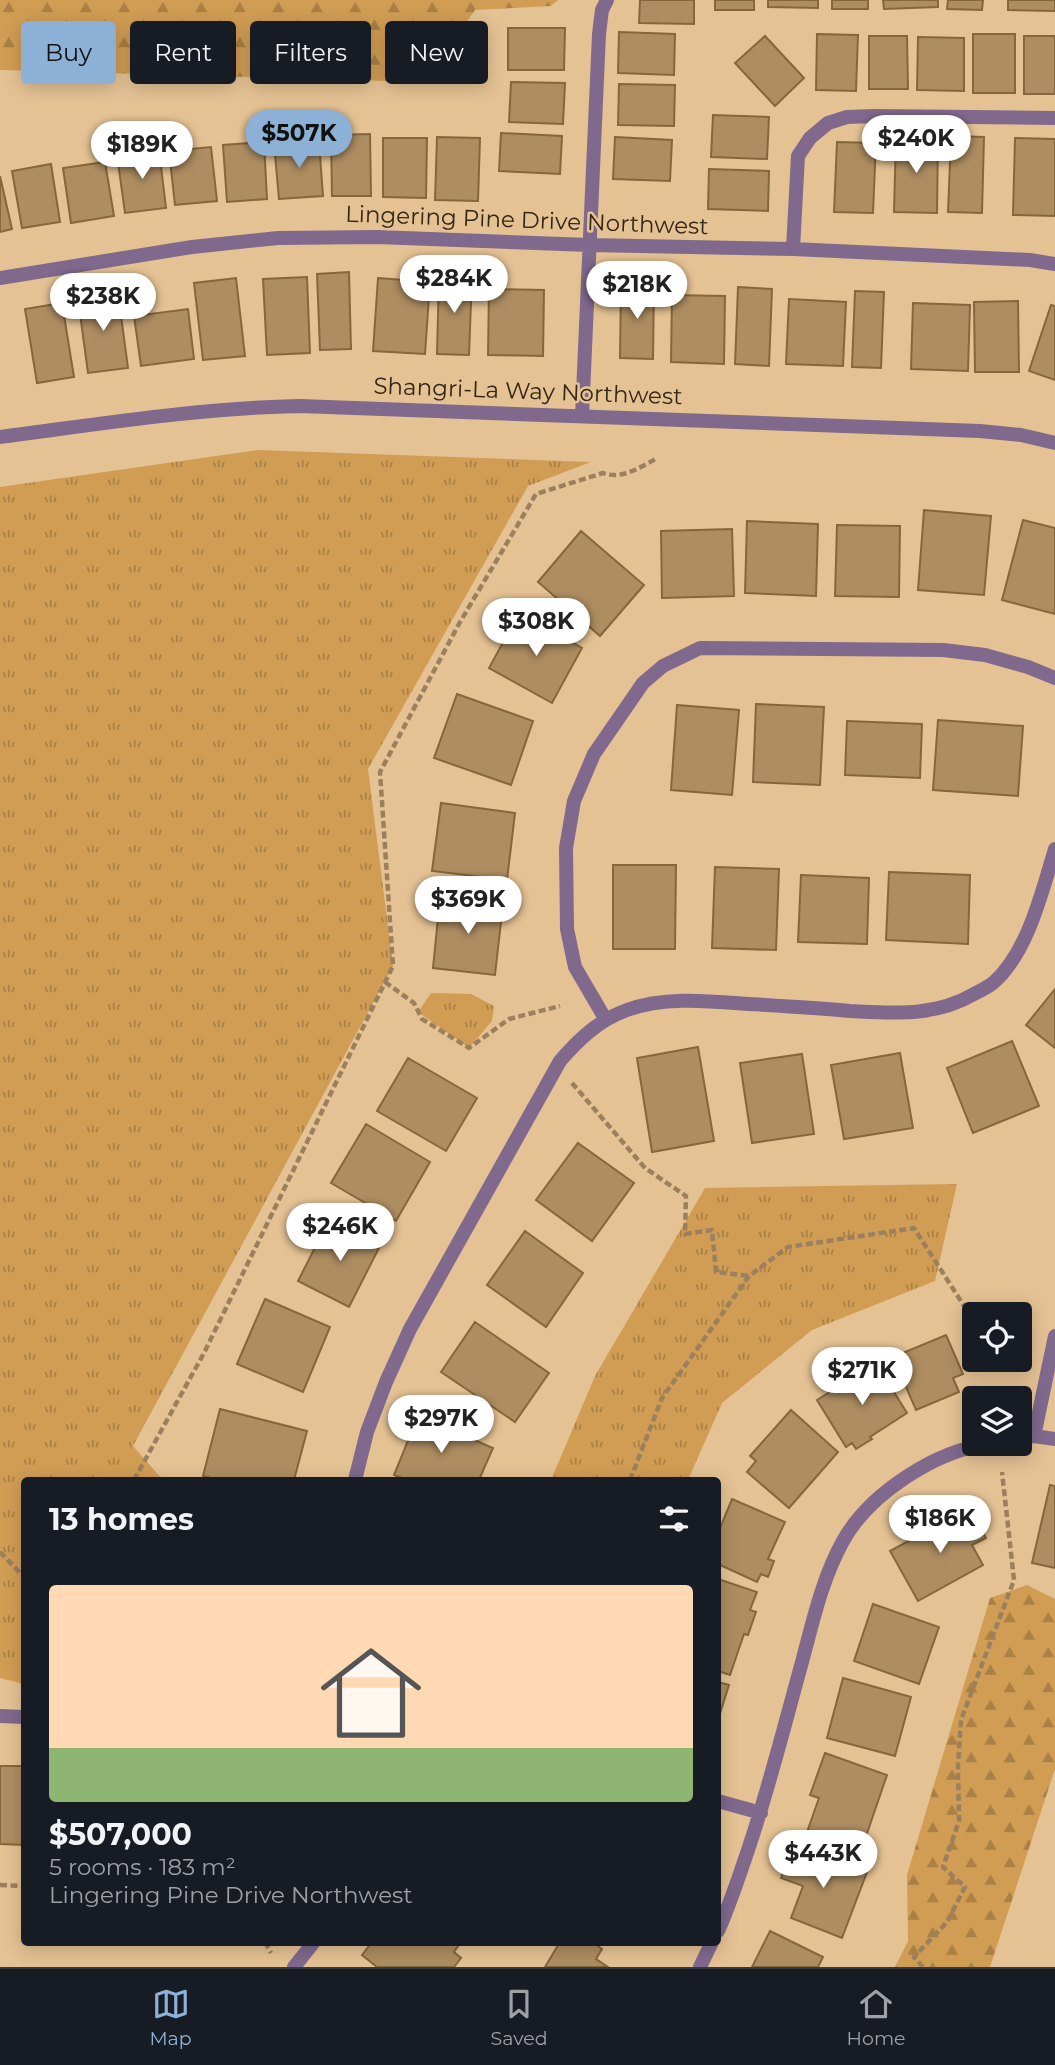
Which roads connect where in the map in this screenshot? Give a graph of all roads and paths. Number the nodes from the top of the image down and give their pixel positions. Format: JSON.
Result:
{"nodes":[{"id":1,"x":607,"y":0,"type":"edge"},
{"id":2,"x":1055,"y":118,"type":"edge"},
{"id":3,"x":589,"y":245,"type":"junction"},
{"id":4,"x":793,"y":249,"type":"junction"},
{"id":5,"x":1055,"y":264,"type":"edge"},
{"id":6,"x":0,"y":278,"type":"edge"},
{"id":7,"x":582,"y":416,"type":"junction"},
{"id":8,"x":0,"y":437,"type":"edge"},
{"id":9,"x":1055,"y":443,"type":"edge"},
{"id":10,"x":656,"y":459,"type":"dead end"},
{"id":11,"x":1055,"y":678,"type":"edge"},
{"id":12,"x":1055,"y":849,"type":"edge"},
{"id":13,"x":385,"y":982,"type":"junction"},
{"id":14,"x":560,"y":1006,"type":"dead end"},
{"id":15,"x":606,"y":1020,"type":"junction"},
{"id":16,"x":572,"y":1082,"type":"dead end"},
{"id":17,"x":748,"y":1276,"type":"junction"},
{"id":18,"x":962,"y":1302,"type":"edge"},
{"id":19,"x":1055,"y":1336,"type":"edge"},
{"id":20,"x":1032,"y":1420,"type":"edge"},
{"id":21,"x":1032,"y":1438,"type":"edge"},
{"id":22,"x":1055,"y":1439,"type":"edge"},
{"id":23,"x":962,"y":1452,"type":"edge"},
{"id":24,"x":1002,"y":1472,"type":"dead end"},
{"id":25,"x":136,"y":1477,"type":"edge"},
{"id":26,"x":356,"y":1477,"type":"edge"},
{"id":27,"x":631,"y":1477,"type":"edge"},
{"id":28,"x":0,"y":1552,"type":"edge"},
{"id":29,"x":21,"y":1574,"type":"edge"},
{"id":30,"x":0,"y":1716,"type":"edge"},
{"id":31,"x":21,"y":1717,"type":"edge"},
{"id":32,"x":721,"y":1802,"type":"edge"},
{"id":33,"x":761,"y":1813,"type":"junction"},
{"id":34,"x":0,"y":1885,"type":"edge"},
{"id":35,"x":21,"y":1886,"type":"edge"},
{"id":36,"x":721,"y":1925,"type":"edge"},
{"id":37,"x":267,"y":1946,"type":"edge"},
{"id":38,"x":311,"y":1946,"type":"edge"},
{"id":39,"x":710,"y":1946,"type":"edge"},
{"id":40,"x":271,"y":1953,"type":"dead end"},
{"id":41,"x":294,"y":1967,"type":"edge"},
{"id":42,"x":700,"y":1967,"type":"edge"},
{"id":43,"x":923,"y":1967,"type":"edge"}],
"edges":[{"from":1,"to":3,"type":"street"},
{"from":2,"to":4,"type":"street"},
{"from":3,"to":4,"type":"street","name":"Lingering Pine Drive Northwest"},
{"from":3,"to":6,"type":"street","name":"Lingering Pine Drive Northwest"},
{"from":3,"to":7,"type":"street"},
{"from":4,"to":5,"type":"street","name":"Lingering Pine Drive Northwest"},
{"from":7,"to":8,"type":"street","name":"Shangri-La Way Northwest"},
{"from":7,"to":9,"type":"street","name":"Shangri-La Way Northwest"},
{"from":10,"to":13,"type":"path"},
{"from":11,"to":15,"type":"street"},
{"from":12,"to":15,"type":"street"},
{"from":13,"to":14,"type":"path"},
{"from":13,"to":25,"type":"path"},
{"from":15,"to":26,"type":"street"},
{"from":16,"to":17,"type":"path"},
{"from":17,"to":18,"type":"path"},
{"from":17,"to":27,"type":"path"},
{"from":19,"to":20,"type":"street"},
{"from":21,"to":22,"type":"street"},
{"from":23,"to":33,"type":"street"},
{"from":24,"to":43,"type":"path"},
{"from":28,"to":29,"type":"path"},
{"from":30,"to":31,"type":"street"},
{"from":32,"to":33,"type":"street"},
{"from":33,"to":36,"type":"street"},
{"from":34,"to":35,"type":"path"},
{"from":37,"to":40,"type":"path"},
{"from":38,"to":41,"type":"street"},
{"from":39,"to":42,"type":"street"}]}
